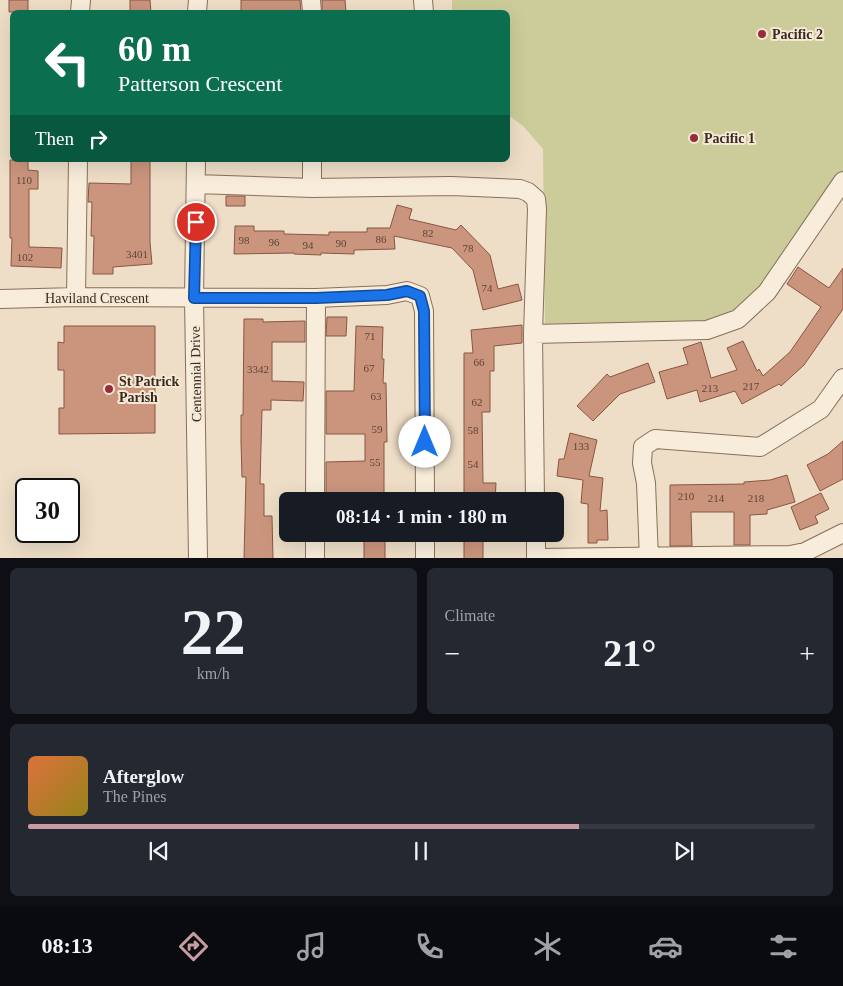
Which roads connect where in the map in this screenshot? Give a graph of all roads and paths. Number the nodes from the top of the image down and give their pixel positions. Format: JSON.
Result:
{"nodes":[{"id":1,"x":78,"y":162,"type":"edge"},
{"id":2,"x":196,"y":162,"type":"edge"},
{"id":3,"x":312,"y":162,"type":"edge"},
{"id":4,"x":843,"y":181,"type":"edge"},
{"id":5,"x":196,"y":184,"type":"junction"},
{"id":6,"x":312,"y":188,"type":"junction"},
{"id":7,"x":76,"y":297,"type":"junction"},
{"id":8,"x":194,"y":298,"type":"junction"},
{"id":9,"x":316,"y":298,"type":"junction"},
{"id":10,"x":0,"y":299,"type":"edge"},
{"id":11,"x":533,"y":334,"type":"junction"},
{"id":12,"x":843,"y":378,"type":"edge"},
{"id":13,"x":315,"y":492,"type":"edge"},
{"id":14,"x":425,"y":492,"type":"edge"},
{"id":15,"x":535,"y":492,"type":"edge"},
{"id":16,"x":843,"y":533,"type":"edge"},
{"id":17,"x":315,"y":542,"type":"edge"},
{"id":18,"x":425,"y":542,"type":"edge"},
{"id":19,"x":536,"y":542,"type":"edge"},
{"id":20,"x":649,"y":557,"type":"edge"},
{"id":21,"x":198,"y":558,"type":"edge"},
{"id":22,"x":315,"y":558,"type":"edge"},
{"id":23,"x":425,"y":558,"type":"edge"},
{"id":24,"x":536,"y":558,"type":"edge"}],
"edges":[{"from":1,"to":7,"type":"street"},
{"from":2,"to":5,"type":"street","name":"Centennial Drive"},
{"from":3,"to":6,"type":"street"},
{"from":4,"to":11,"type":"street"},
{"from":5,"to":6,"type":"street"},
{"from":5,"to":8,"type":"street","name":"Centennial Drive"},
{"from":6,"to":11,"type":"street"},
{"from":7,"to":8,"type":"street","name":"Haviland Crescent"},
{"from":7,"to":10,"type":"street","name":"Haviland Crescent"},
{"from":8,"to":9,"type":"street","name":"Haviland Crescent"},
{"from":8,"to":21,"type":"street","name":"Centennial Drive"},
{"from":9,"to":13,"type":"street"},
{"from":9,"to":14,"type":"street","name":"Haviland Crescent"},
{"from":11,"to":15,"type":"street"},
{"from":12,"to":20,"type":"street"},
{"from":16,"to":20,"type":"street"},
{"from":17,"to":22,"type":"street"},
{"from":18,"to":23,"type":"street"},
{"from":19,"to":24,"type":"street"},
{"from":20,"to":24,"type":"street"}]}
